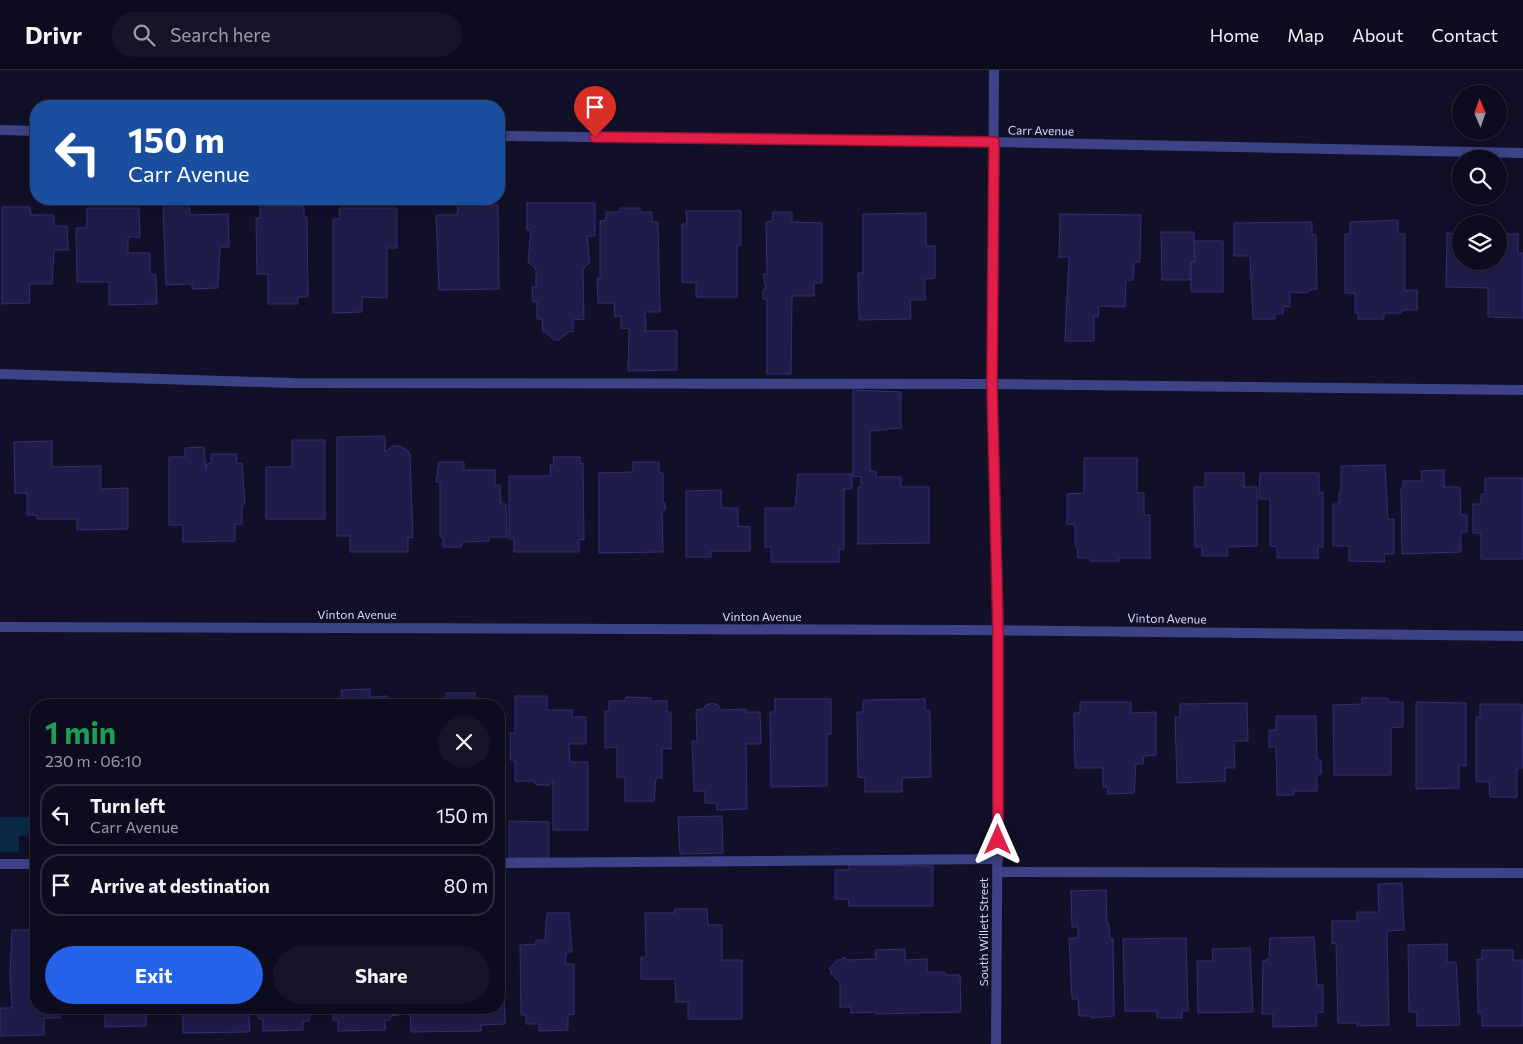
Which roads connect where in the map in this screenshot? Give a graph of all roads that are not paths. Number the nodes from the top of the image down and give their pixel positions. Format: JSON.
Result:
{"nodes":[{"id":1,"x":994,"y":70,"type":"edge"},
{"id":2,"x":0,"y":130,"type":"edge"},
{"id":3,"x":30,"y":130,"type":"edge"},
{"id":4,"x":505,"y":136,"type":"edge"},
{"id":5,"x":994,"y":142,"type":"junction"},
{"id":6,"x":1523,"y":153,"type":"edge"},
{"id":7,"x":0,"y":374,"type":"edge"},
{"id":8,"x":992,"y":384,"type":"junction"},
{"id":9,"x":1523,"y":390,"type":"edge"},
{"id":10,"x":0,"y":627,"type":"edge"},
{"id":11,"x":998,"y":630,"type":"junction"},
{"id":12,"x":1523,"y":636,"type":"edge"},
{"id":13,"x":998,"y":859,"type":"junction"},
{"id":14,"x":505,"y":863,"type":"edge"},
{"id":15,"x":0,"y":864,"type":"edge"},
{"id":16,"x":30,"y":864,"type":"edge"},
{"id":17,"x":997,"y":872,"type":"junction"},
{"id":18,"x":1523,"y":873,"type":"edge"},
{"id":19,"x":996,"y":1044,"type":"edge"}],
"edges":[{"from":1,"to":5,"type":"street","name":"South Willett Street"},
{"from":2,"to":3,"type":"street"},
{"from":4,"to":5,"type":"street","name":"Carr Avenue"},
{"from":5,"to":6,"type":"street","name":"Carr Avenue"},
{"from":5,"to":8,"type":"street","name":"South Willett Street"},
{"from":7,"to":8,"type":"street"},
{"from":8,"to":9,"type":"street"},
{"from":8,"to":11,"type":"street","name":"South Willett Street"},
{"from":10,"to":11,"type":"street","name":"Vinton Avenue"},
{"from":11,"to":12,"type":"street","name":"Vinton Avenue"},
{"from":11,"to":13,"type":"street","name":"South Willett Street"},
{"from":13,"to":14,"type":"street"},
{"from":13,"to":17,"type":"street","name":"South Willett Street"},
{"from":15,"to":16,"type":"street"},
{"from":17,"to":18,"type":"street"},
{"from":17,"to":19,"type":"street","name":"South Willett Street"}]}
